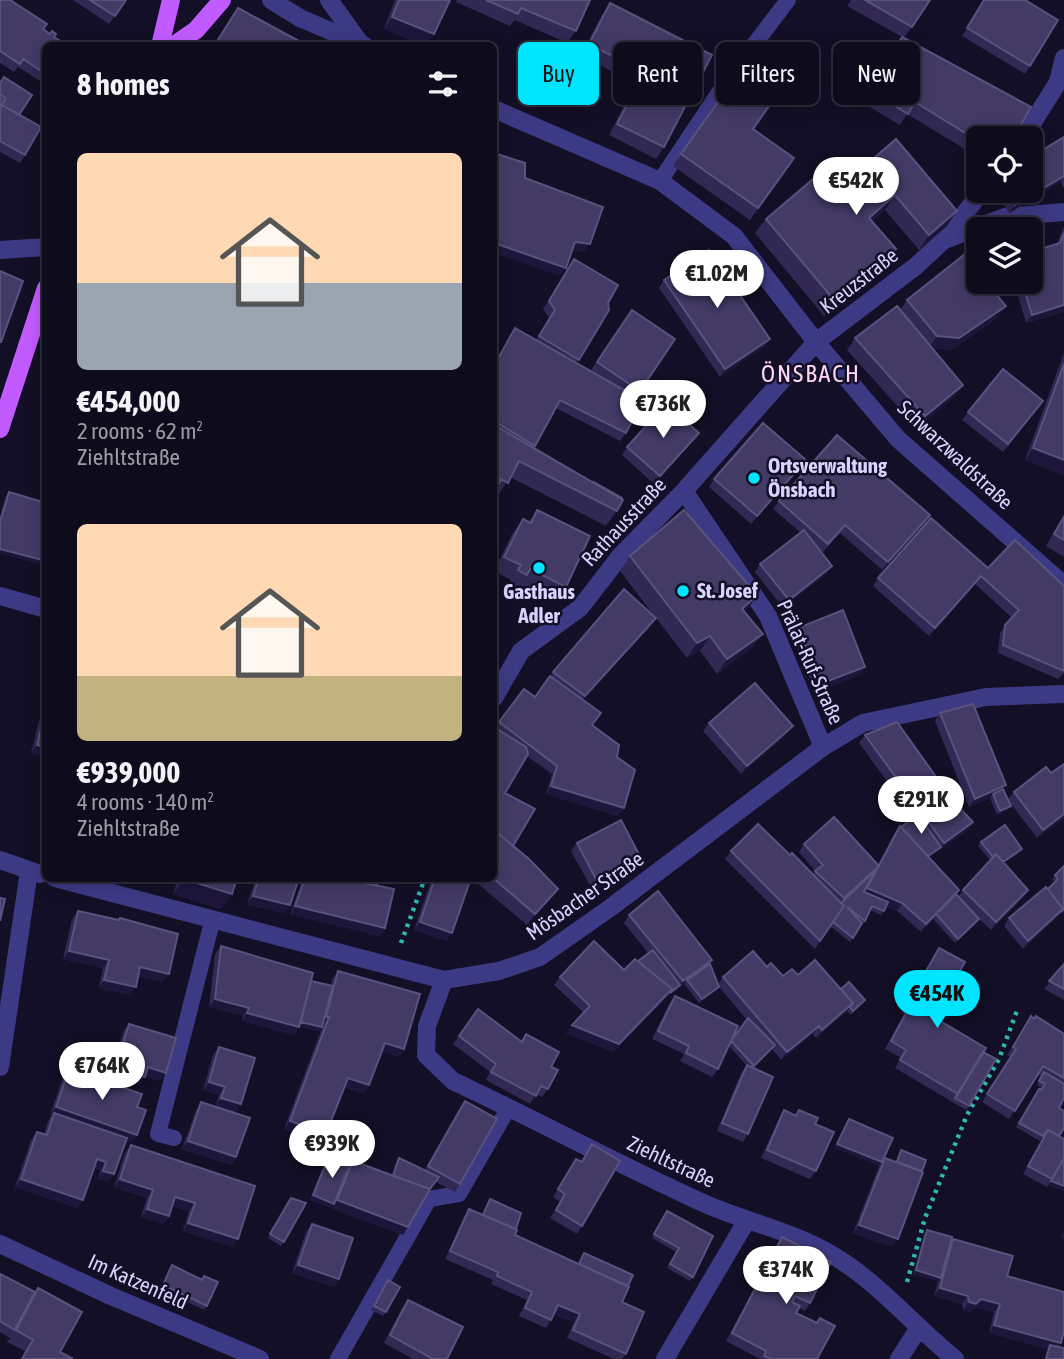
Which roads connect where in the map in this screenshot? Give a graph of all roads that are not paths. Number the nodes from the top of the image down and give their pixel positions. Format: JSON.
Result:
{"nodes":[{"id":1,"x":171,"y":0,"type":"edge"},
{"id":2,"x":222,"y":0,"type":"edge"},
{"id":3,"x":271,"y":0,"type":"edge"},
{"id":4,"x":329,"y":0,"type":"edge"},
{"id":5,"x":788,"y":0,"type":"edge"},
{"id":6,"x":161,"y":42,"type":"edge"},
{"id":7,"x":179,"y":42,"type":"edge"},
{"id":8,"x":358,"y":42,"type":"edge"},
{"id":9,"x":361,"y":42,"type":"edge"},
{"id":10,"x":1064,"y":58,"type":"edge"},
{"id":11,"x":1061,"y":89,"type":"edge"},
{"id":12,"x":497,"y":110,"type":"edge"},
{"id":13,"x":1032,"y":126,"type":"edge"},
{"id":14,"x":660,"y":181,"type":"junction"},
{"id":15,"x":973,"y":203,"type":"edge"},
{"id":16,"x":1064,"y":212,"type":"edge"},
{"id":17,"x":944,"y":240,"type":"junction"},
{"id":18,"x":42,"y":247,"type":"edge"},
{"id":19,"x":0,"y":250,"type":"edge"},
{"id":20,"x":42,"y":300,"type":"edge"},
{"id":21,"x":816,"y":342,"type":"junction"},
{"id":22,"x":0,"y":429,"type":"edge"},
{"id":23,"x":684,"y":491,"type":"junction"},
{"id":24,"x":1064,"y":585,"type":"edge"},
{"id":25,"x":0,"y":596,"type":"edge"},
{"id":26,"x":42,"y":608,"type":"edge"},
{"id":27,"x":497,"y":693,"type":"edge"},
{"id":28,"x":1064,"y":694,"type":"edge"},
{"id":29,"x":823,"y":747,"type":"junction"},
{"id":30,"x":0,"y":860,"type":"edge"},
{"id":31,"x":37,"y":874,"type":"edge"},
{"id":32,"x":69,"y":882,"type":"edge"},
{"id":33,"x":212,"y":922,"type":"junction"},
{"id":34,"x":444,"y":980,"type":"junction"},
{"id":35,"x":0,"y":1067,"type":"edge"},
{"id":36,"x":509,"y":1107,"type":"junction"},
{"id":37,"x":174,"y":1138,"type":"dead end"},
{"id":38,"x":747,"y":1220,"type":"junction"},
{"id":39,"x":0,"y":1244,"type":"edge"},
{"id":40,"x":918,"y":1329,"type":"junction"},
{"id":41,"x":260,"y":1359,"type":"edge"},
{"id":42,"x":338,"y":1359,"type":"edge"},
{"id":43,"x":665,"y":1359,"type":"edge"},
{"id":44,"x":899,"y":1359,"type":"edge"},
{"id":45,"x":955,"y":1359,"type":"edge"}],
"edges":[{"from":1,"to":6,"type":"main road"},
{"from":2,"to":7,"type":"main road"},
{"from":3,"to":8,"type":"street"},
{"from":4,"to":9,"type":"street"},
{"from":5,"to":14,"type":"lane"},
{"from":10,"to":11,"type":"street"},
{"from":11,"to":13,"type":"street"},
{"from":12,"to":14,"type":"street","name":"Schwarzwaldstraße"},
{"from":14,"to":21,"type":"street","name":"Schwarzwaldstraße"},
{"from":15,"to":17,"type":"street","name":"Kreuzstraße"},
{"from":16,"to":17,"type":"street"},
{"from":17,"to":21,"type":"street","name":"Kreuzstraße"},
{"from":18,"to":19,"type":"street"},
{"from":20,"to":22,"type":"main road"},
{"from":21,"to":23,"type":"street","name":"Rathausstraße"},
{"from":21,"to":24,"type":"street","name":"Schwarzwaldstraße"},
{"from":23,"to":27,"type":"street","name":"Rathausstraße"},
{"from":23,"to":29,"type":"street","name":"Prälat-Ruf-Straße"},
{"from":25,"to":26,"type":"street"},
{"from":28,"to":29,"type":"street","name":"Mösbacher Straße"},
{"from":29,"to":34,"type":"street","name":"Mösbacher Straße"},
{"from":30,"to":31,"type":"street"},
{"from":31,"to":35,"type":"street"},
{"from":32,"to":33,"type":"street","name":"Mösbacher Straße"},
{"from":33,"to":34,"type":"street","name":"Mösbacher Straße"},
{"from":33,"to":37,"type":"lane"},
{"from":34,"to":36,"type":"street","name":"Ziehltstraße"},
{"from":36,"to":38,"type":"street","name":"Ziehltstraße"},
{"from":36,"to":42,"type":"lane"},
{"from":38,"to":40,"type":"street","name":"Ziehltstraße"},
{"from":38,"to":43,"type":"street"},
{"from":39,"to":41,"type":"street","name":"Im Katzenfeld"},
{"from":40,"to":44,"type":"street"},
{"from":40,"to":45,"type":"street","name":"Ziehltstraße"}]}
